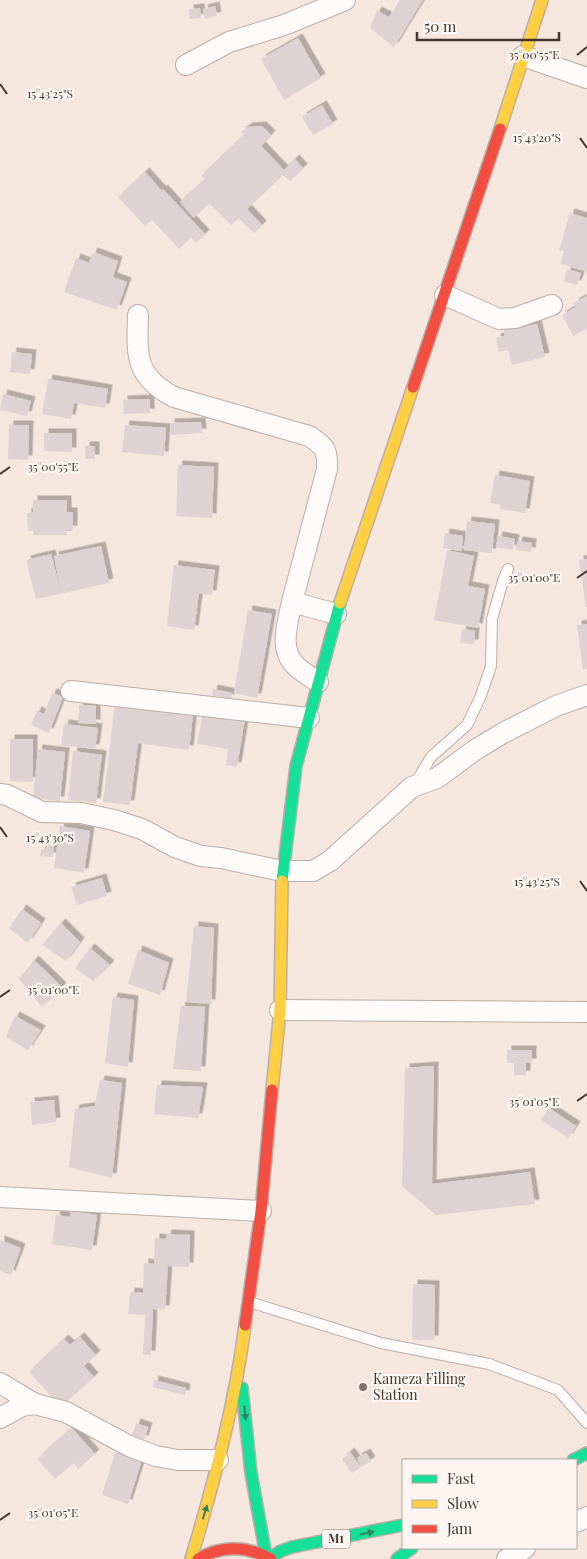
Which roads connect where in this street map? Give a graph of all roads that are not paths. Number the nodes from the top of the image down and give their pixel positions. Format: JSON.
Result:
{"nodes":[{"id":1,"x":345,"y":0,"type":"edge"},
{"id":2,"x":542,"y":0,"type":"edge"},
{"id":3,"x":523,"y":56,"type":"junction"},
{"id":4,"x":186,"y":65,"type":"dead end"},
{"id":5,"x":587,"y":78,"type":"edge"},
{"id":6,"x":445,"y":296,"type":"junction"},
{"id":7,"x":552,"y":305,"type":"dead end"},
{"id":8,"x":138,"y":315,"type":"dead end"},
{"id":9,"x":508,"y":569,"type":"dead end"},
{"id":10,"x":292,"y":602,"type":"junction"},
{"id":11,"x":336,"y":614,"type":"junction"},
{"id":12,"x":318,"y":682,"type":"junction"},
{"id":13,"x":71,"y":691,"type":"dead end"},
{"id":14,"x":587,"y":695,"type":"edge"},
{"id":15,"x":309,"y":718,"type":"junction"},
{"id":16,"x":412,"y":787,"type":"junction"},
{"id":17,"x":2,"y":788,"type":"edge"},
{"id":18,"x":282,"y":871,"type":"junction"},
{"id":19,"x":280,"y":1010,"type":"junction"},
{"id":20,"x":587,"y":1012,"type":"edge"},
{"id":21,"x":0,"y":1197,"type":"edge"},
{"id":22,"x":261,"y":1211,"type":"junction"},
{"id":23,"x":248,"y":1302,"type":"junction"},
{"id":24,"x":240,"y":1364,"type":"junction"},
{"id":25,"x":0,"y":1383,"type":"edge"},
{"id":26,"x":35,"y":1404,"type":"junction"},
{"id":27,"x":0,"y":1418,"type":"edge"},
{"id":28,"x":587,"y":1423,"type":"edge"},
{"id":29,"x":587,"y":1453,"type":"edge"},
{"id":30,"x":575,"y":1459,"type":"edge"},
{"id":31,"x":218,"y":1460,"type":"junction"},
{"id":32,"x":402,"y":1524,"type":"edge"},
{"id":33,"x":411,"y":1549,"type":"edge"},
{"id":34,"x":523,"y":1549,"type":"edge"},
{"id":35,"x":269,"y":1558,"type":"edge"},
{"id":36,"x":191,"y":1559,"type":"edge"},
{"id":37,"x":198,"y":1559,"type":"edge"},
{"id":38,"x":397,"y":1559,"type":"edge"},
{"id":39,"x":507,"y":1559,"type":"edge"}],
"edges":[{"from":1,"to":4,"type":"street"},
{"from":2,"to":3,"type":"main road"},
{"from":3,"to":5,"type":"street"},
{"from":3,"to":6,"type":"main road"},
{"from":6,"to":7,"type":"street"},
{"from":6,"to":11,"type":"main road"},
{"from":8,"to":10,"type":"street"},
{"from":9,"to":16,"type":"lane"},
{"from":10,"to":11,"type":"street"},
{"from":10,"to":12,"type":"street"},
{"from":11,"to":12,"type":"main road"},
{"from":12,"to":15,"type":"main road"},
{"from":13,"to":15,"type":"street"},
{"from":14,"to":16,"type":"street"},
{"from":15,"to":18,"type":"main road"},
{"from":16,"to":18,"type":"street"},
{"from":17,"to":18,"type":"street"},
{"from":18,"to":19,"type":"main road"},
{"from":19,"to":20,"type":"street"},
{"from":19,"to":22,"type":"main road"},
{"from":21,"to":22,"type":"street"},
{"from":22,"to":23,"type":"main road"},
{"from":23,"to":24,"type":"main road"},
{"from":23,"to":28,"type":"lane"},
{"from":24,"to":31,"type":"main road"},
{"from":24,"to":35,"type":"main road","one_way":true},
{"from":25,"to":26,"type":"street"},
{"from":26,"to":27,"type":"street"},
{"from":26,"to":31,"type":"street"},
{"from":29,"to":30,"type":"main road"},
{"from":36,"to":31,"type":"main road","one_way":true},
{"from":35,"to":32,"type":"main road","number":"M1","one_way":true},
{"from":33,"to":38,"type":"main road"},
{"from":34,"to":39,"type":"street"},
{"from":35,"to":37,"type":"main road"}]}
